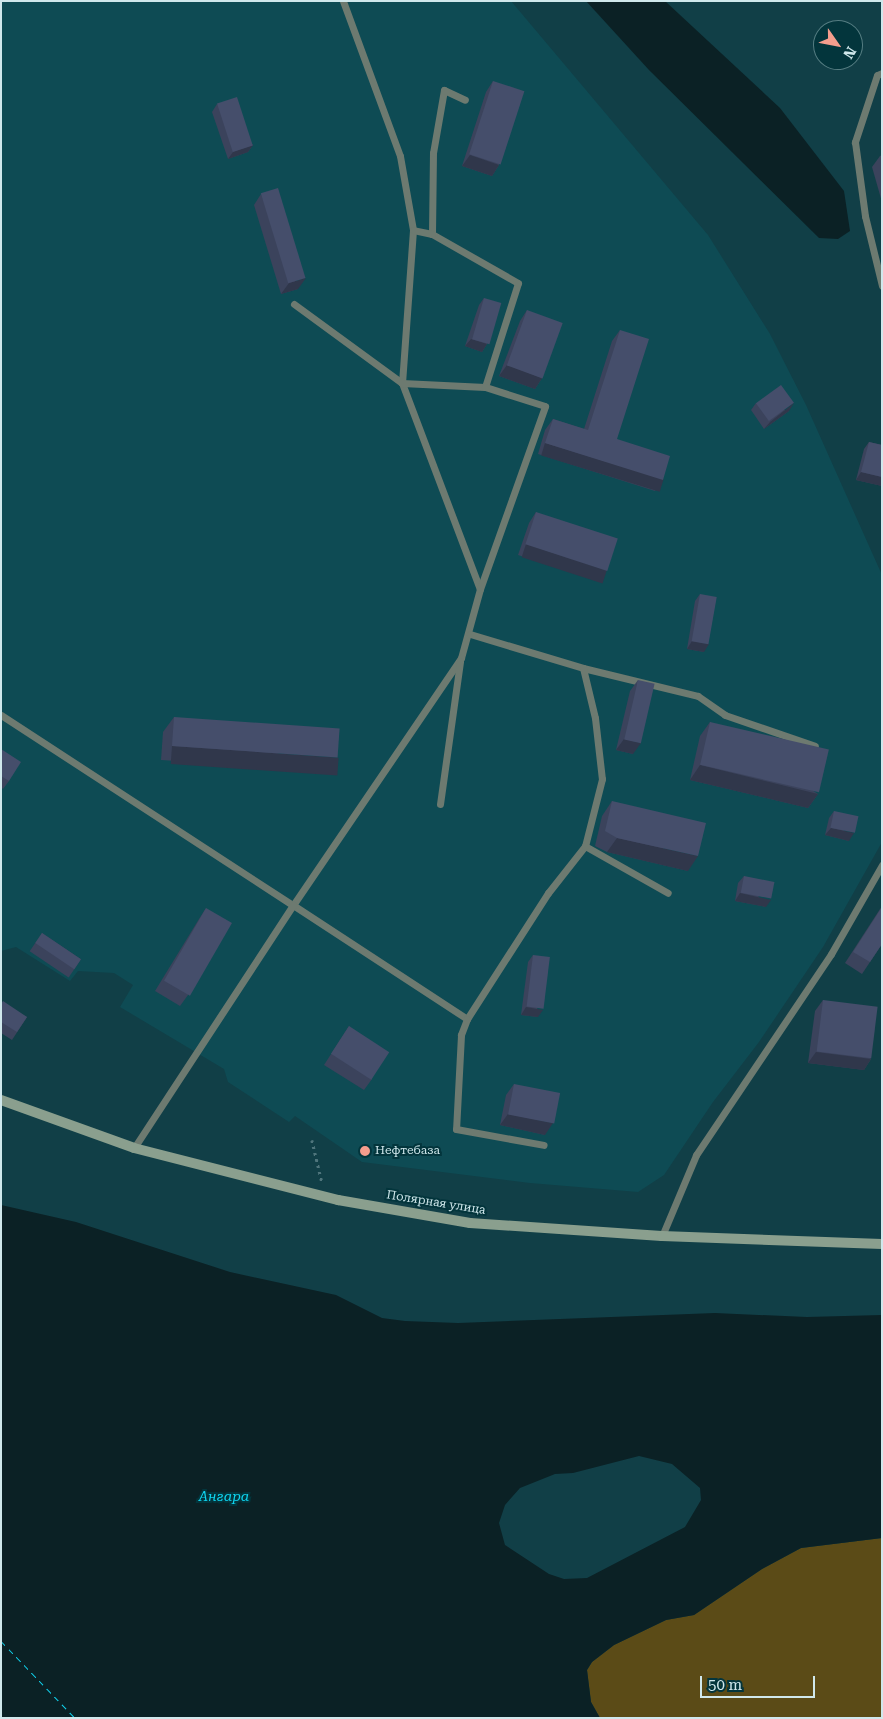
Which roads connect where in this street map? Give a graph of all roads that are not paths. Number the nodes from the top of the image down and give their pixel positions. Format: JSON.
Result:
{"nodes":[{"id":1,"x":343,"y":1,"type":"edge"},
{"id":2,"x":882,"y":73,"type":"edge"},
{"id":3,"x":465,"y":100,"type":"dead end"},
{"id":4,"x":413,"y":230,"type":"junction"},
{"id":5,"x":432,"y":234,"type":"junction"},
{"id":6,"x":882,"y":286,"type":"edge"},
{"id":7,"x":294,"y":304,"type":"dead end"},
{"id":8,"x":402,"y":384,"type":"junction"},
{"id":9,"x":485,"y":387,"type":"junction"},
{"id":10,"x":480,"y":589,"type":"junction"},
{"id":11,"x":470,"y":634,"type":"junction"},
{"id":12,"x":460,"y":658,"type":"junction"},
{"id":13,"x":583,"y":668,"type":"junction"},
{"id":14,"x":1,"y":715,"type":"edge"},
{"id":15,"x":816,"y":746,"type":"edge"},
{"id":16,"x":440,"y":804,"type":"dead end"},
{"id":17,"x":586,"y":846,"type":"junction"},
{"id":18,"x":882,"y":865,"type":"edge"},
{"id":19,"x":668,"y":893,"type":"dead end"},
{"id":20,"x":293,"y":905,"type":"junction"},
{"id":21,"x":466,"y":1019,"type":"junction"},
{"id":22,"x":1,"y":1100,"type":"edge"},
{"id":23,"x":544,"y":1145,"type":"dead end"},
{"id":24,"x":134,"y":1148,"type":"junction"},
{"id":25,"x":662,"y":1236,"type":"junction"},
{"id":26,"x":882,"y":1244,"type":"edge"}],
"edges":[{"from":1,"to":4,"type":"lane"},
{"from":2,"to":6,"type":"lane"},
{"from":3,"to":5,"type":"lane"},
{"from":4,"to":5,"type":"lane"},
{"from":4,"to":8,"type":"lane"},
{"from":5,"to":9,"type":"lane"},
{"from":7,"to":8,"type":"lane"},
{"from":8,"to":9,"type":"lane"},
{"from":8,"to":10,"type":"lane"},
{"from":9,"to":10,"type":"lane"},
{"from":10,"to":11,"type":"lane"},
{"from":11,"to":12,"type":"lane"},
{"from":11,"to":13,"type":"lane"},
{"from":12,"to":16,"type":"lane"},
{"from":12,"to":20,"type":"lane"},
{"from":13,"to":15,"type":"lane"},
{"from":13,"to":17,"type":"lane"},
{"from":14,"to":20,"type":"lane"},
{"from":17,"to":19,"type":"lane"},
{"from":17,"to":21,"type":"lane"},
{"from":18,"to":25,"type":"lane"},
{"from":20,"to":21,"type":"lane"},
{"from":20,"to":24,"type":"lane"},
{"from":21,"to":23,"type":"lane"},
{"from":22,"to":24,"type":"main road","name":"Полярная улица"},
{"from":24,"to":25,"type":"main road","name":"Полярная улица"},
{"from":25,"to":26,"type":"main road","name":"Полярная улица"}]}
